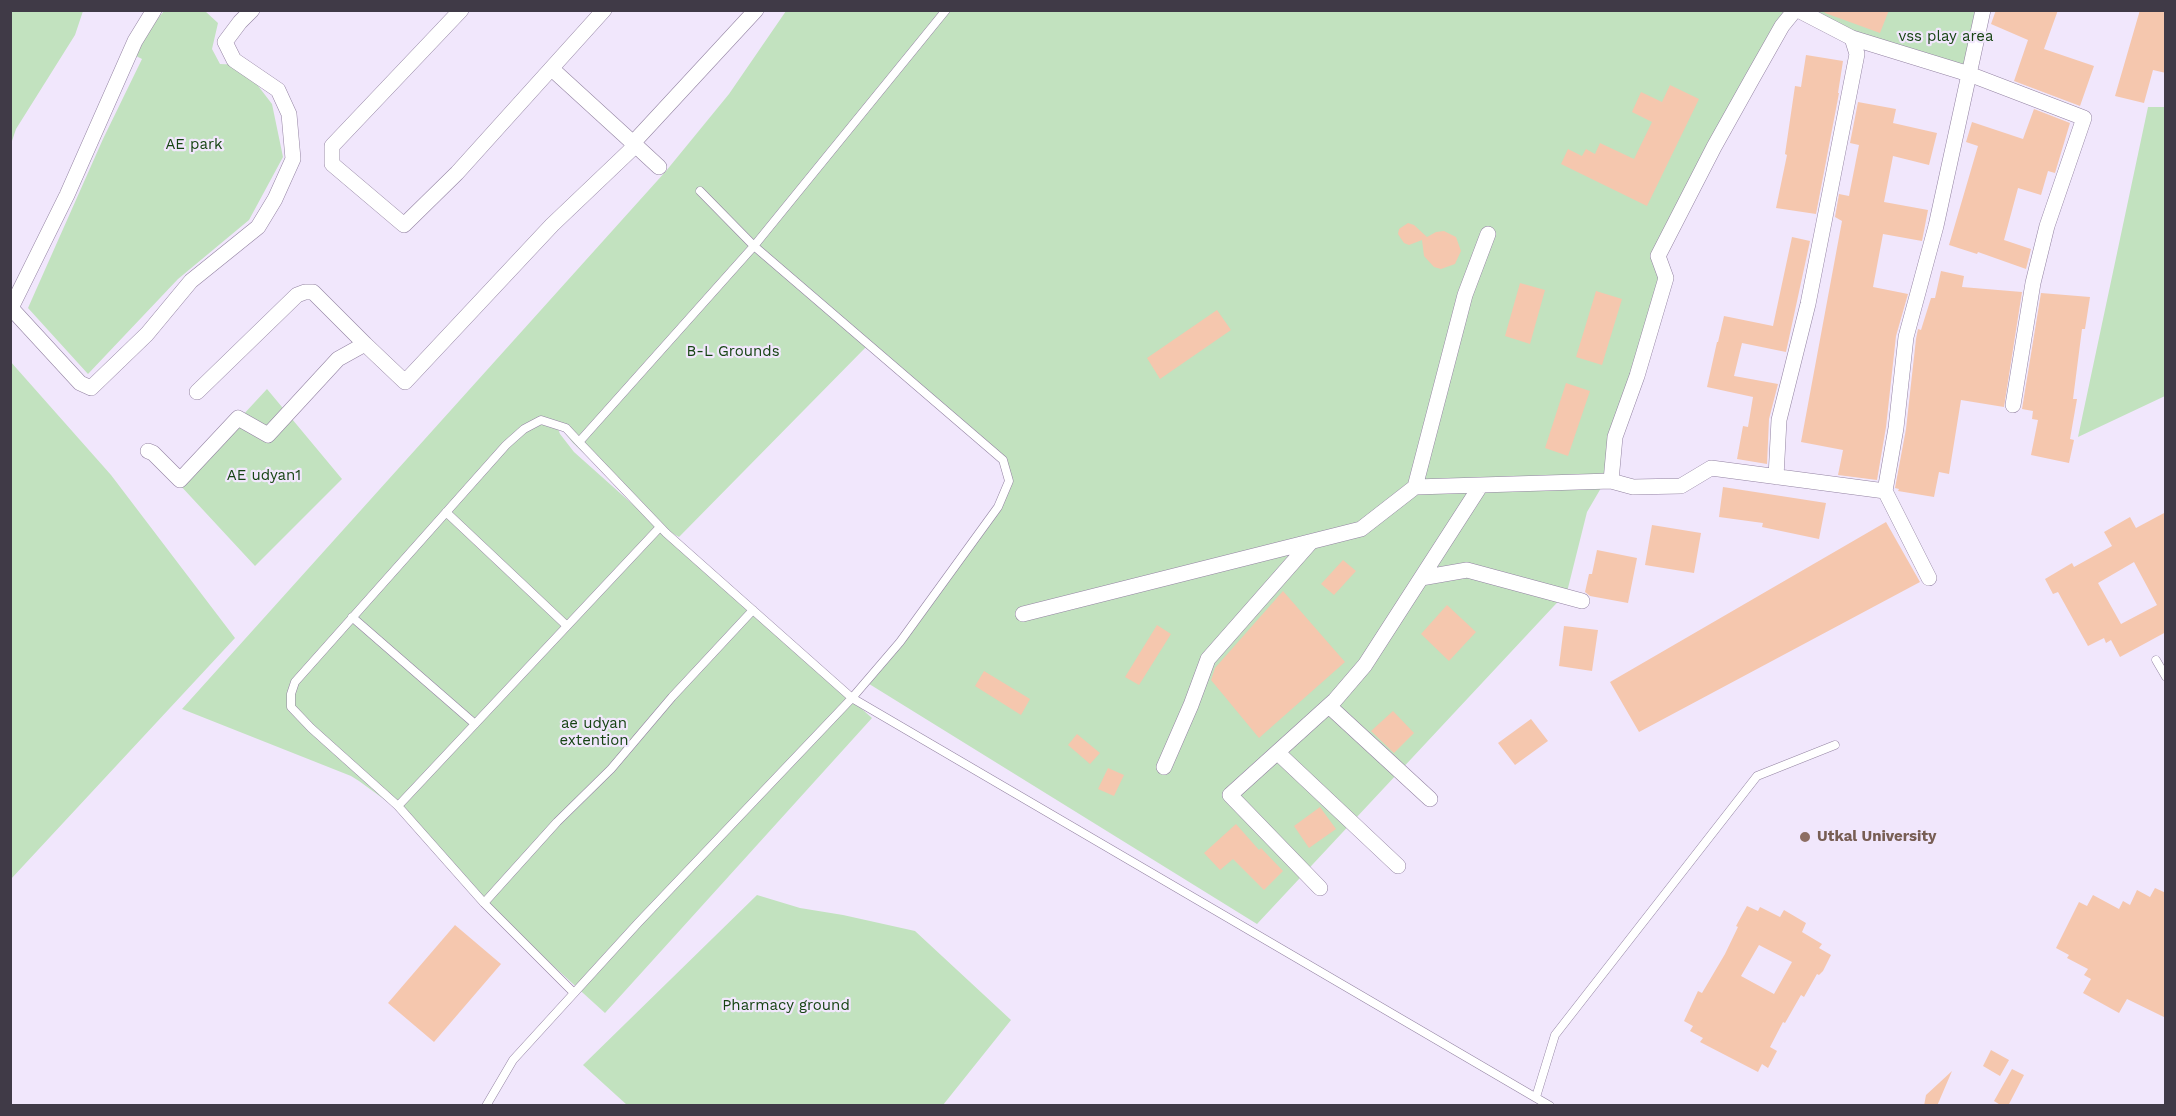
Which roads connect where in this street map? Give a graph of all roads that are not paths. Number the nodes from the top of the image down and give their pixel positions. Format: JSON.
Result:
{"nodes":[{"id":1,"x":154,"y":10,"type":"edge"},
{"id":2,"x":252,"y":10,"type":"edge"},
{"id":3,"x":461,"y":10,"type":"edge"},
{"id":4,"x":604,"y":10,"type":"edge"},
{"id":5,"x":756,"y":10,"type":"edge"},
{"id":6,"x":946,"y":10,"type":"edge"},
{"id":7,"x":1797,"y":10,"type":"edge"},
{"id":8,"x":1983,"y":10,"type":"edge"},
{"id":9,"x":1852,"y":38,"type":"junction"},
{"id":10,"x":552,"y":69,"type":"junction"},
{"id":11,"x":1969,"y":74,"type":"junction"},
{"id":12,"x":635,"y":144,"type":"junction"},
{"id":13,"x":659,"y":166,"type":"dead end"},
{"id":14,"x":700,"y":191,"type":"dead end"},
{"id":15,"x":1488,"y":234,"type":"dead end"},
{"id":16,"x":754,"y":246,"type":"junction"},
{"id":17,"x":365,"y":344,"type":"junction"},
{"id":18,"x":197,"y":392,"type":"dead end"},
{"id":19,"x":2013,"y":405,"type":"dead end"},
{"id":20,"x":579,"y":442,"type":"junction"},
{"id":21,"x":148,"y":451,"type":"dead end"},
{"id":22,"x":1776,"y":477,"type":"junction"},
{"id":23,"x":1611,"y":481,"type":"junction"},
{"id":24,"x":1481,"y":485,"type":"junction"},
{"id":25,"x":1415,"y":487,"type":"junction"},
{"id":26,"x":1885,"y":491,"type":"junction"},
{"id":27,"x":446,"y":512,"type":"junction"},
{"id":28,"x":660,"y":527,"type":"junction"},
{"id":29,"x":1310,"y":543,"type":"junction"},
{"id":30,"x":1421,"y":578,"type":"junction"},
{"id":31,"x":1929,"y":578,"type":"dead end"},
{"id":32,"x":1582,"y":601,"type":"dead end"},
{"id":33,"x":753,"y":610,"type":"junction"},
{"id":34,"x":1023,"y":614,"type":"dead end"},
{"id":35,"x":352,"y":617,"type":"junction"},
{"id":36,"x":567,"y":626,"type":"junction"},
{"id":37,"x":2156,"y":660,"type":"dead end"},
{"id":38,"x":2166,"y":677,"type":"edge"},
{"id":39,"x":852,"y":698,"type":"junction"},
{"id":40,"x":1329,"y":706,"type":"junction"},
{"id":41,"x":475,"y":724,"type":"junction"},
{"id":42,"x":1835,"y":745,"type":"dead end"},
{"id":43,"x":1278,"y":753,"type":"junction"},
{"id":44,"x":1164,"y":766,"type":"dead end"},
{"id":45,"x":1430,"y":799,"type":"dead end"},
{"id":46,"x":398,"y":806,"type":"junction"},
{"id":47,"x":1398,"y":866,"type":"dead end"},
{"id":48,"x":1320,"y":888,"type":"dead end"},
{"id":49,"x":484,"y":903,"type":"junction"},
{"id":50,"x":574,"y":993,"type":"junction"},
{"id":51,"x":1536,"y":1097,"type":"junction"},
{"id":52,"x":486,"y":1106,"type":"edge"},
{"id":53,"x":1550,"y":1106,"type":"edge"}],
"edges":[{"from":1,"to":2,"type":"street"},
{"from":3,"to":10,"type":"street"},
{"from":4,"to":10,"type":"street"},
{"from":5,"to":12,"type":"street"},
{"from":6,"to":16,"type":"lane"},
{"from":7,"to":9,"type":"street"},
{"from":7,"to":23,"type":"street"},
{"from":8,"to":11,"type":"street"},
{"from":9,"to":11,"type":"street"},
{"from":9,"to":22,"type":"street"},
{"from":10,"to":12,"type":"street"},
{"from":11,"to":19,"type":"street"},
{"from":11,"to":26,"type":"street"},
{"from":12,"to":13,"type":"street"},
{"from":12,"to":17,"type":"street"},
{"from":14,"to":16,"type":"lane"},
{"from":15,"to":25,"type":"street"},
{"from":16,"to":20,"type":"lane"},
{"from":16,"to":39,"type":"lane"},
{"from":17,"to":18,"type":"street"},
{"from":17,"to":21,"type":"street"},
{"from":20,"to":27,"type":"lane"},
{"from":20,"to":28,"type":"lane"},
{"from":22,"to":23,"type":"street"},
{"from":22,"to":26,"type":"street"},
{"from":23,"to":24,"type":"street"},
{"from":24,"to":25,"type":"street"},
{"from":24,"to":30,"type":"street"},
{"from":25,"to":29,"type":"street"},
{"from":26,"to":31,"type":"street"},
{"from":27,"to":35,"type":"lane"},
{"from":27,"to":36,"type":"lane"},
{"from":28,"to":33,"type":"lane"},
{"from":28,"to":36,"type":"lane"},
{"from":29,"to":34,"type":"street"},
{"from":29,"to":44,"type":"street"},
{"from":30,"to":32,"type":"street"},
{"from":30,"to":40,"type":"street"},
{"from":33,"to":39,"type":"lane"},
{"from":33,"to":49,"type":"lane"},
{"from":35,"to":41,"type":"lane"},
{"from":35,"to":46,"type":"lane"},
{"from":36,"to":41,"type":"lane"},
{"from":37,"to":38,"type":"lane"},
{"from":39,"to":50,"type":"lane"},
{"from":39,"to":51,"type":"lane"},
{"from":40,"to":43,"type":"street"},
{"from":40,"to":45,"type":"street"},
{"from":41,"to":46,"type":"lane"},
{"from":42,"to":51,"type":"lane"},
{"from":43,"to":47,"type":"street"},
{"from":43,"to":48,"type":"street"},
{"from":46,"to":49,"type":"lane"},
{"from":49,"to":50,"type":"lane"},
{"from":50,"to":52,"type":"lane"},
{"from":51,"to":53,"type":"lane"}]}
